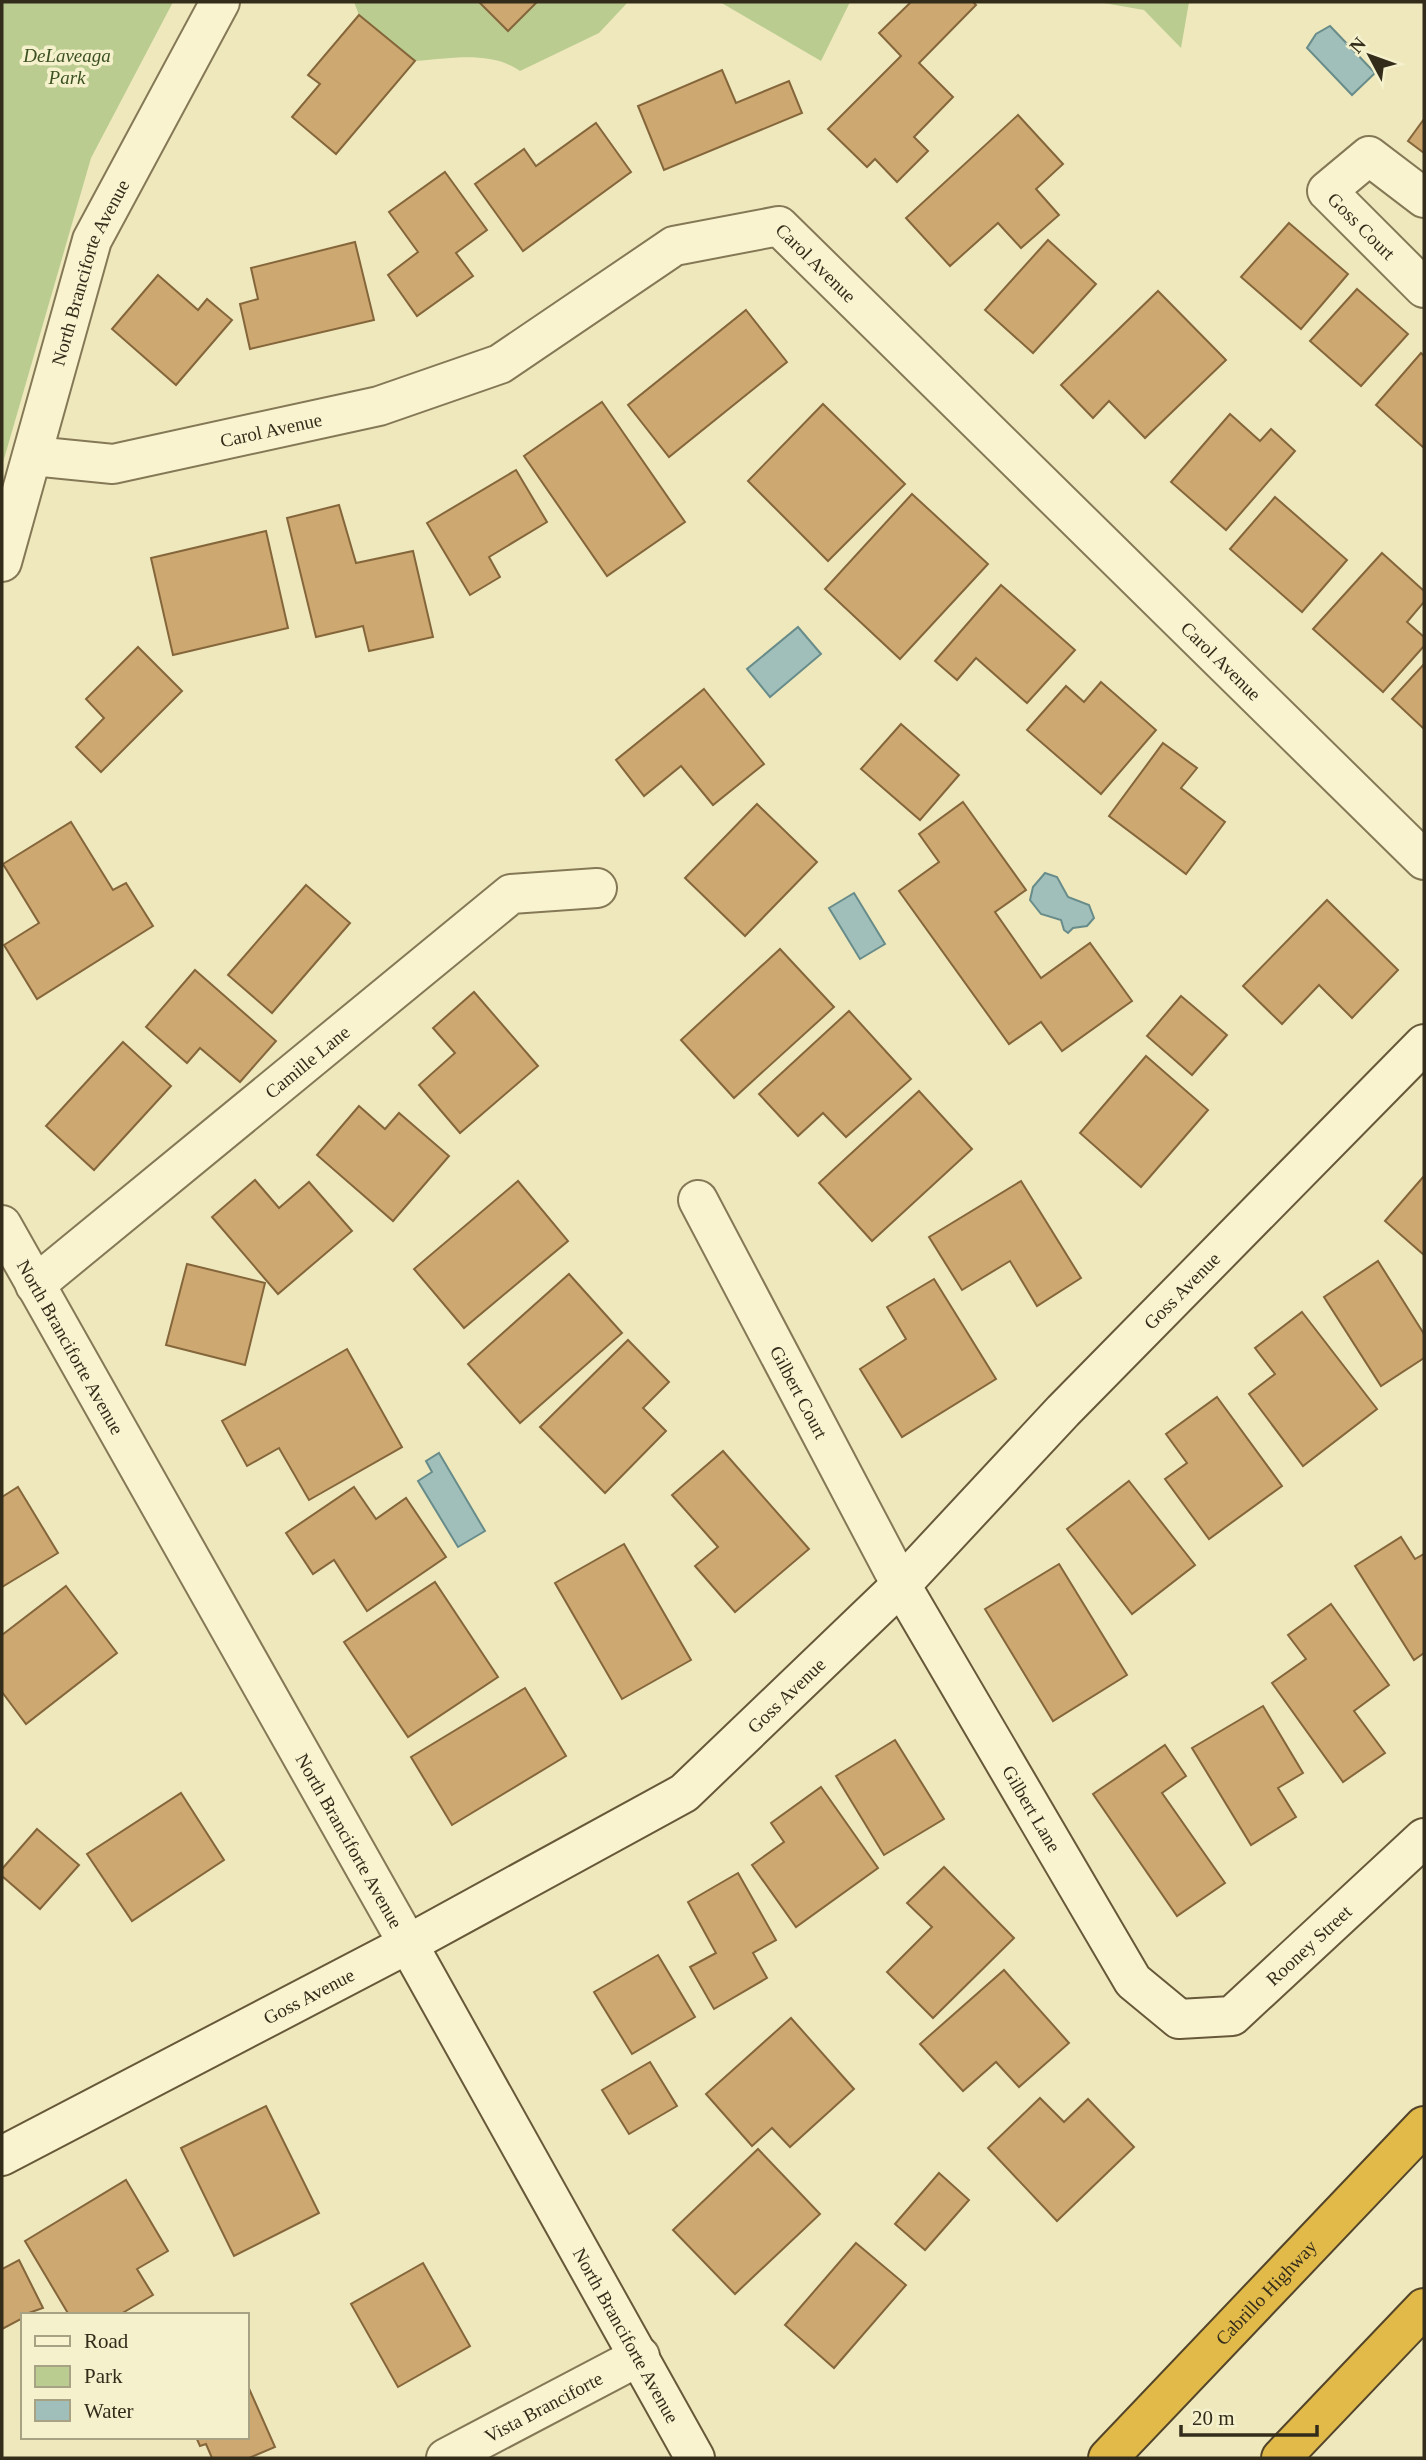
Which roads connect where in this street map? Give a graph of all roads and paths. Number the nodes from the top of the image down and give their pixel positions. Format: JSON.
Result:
{"nodes":[{"id":1,"x":220,"y":2,"type":"edge"},
{"id":2,"x":1424,"y":198,"type":"edge"},
{"id":3,"x":1424,"y":288,"type":"edge"},
{"id":4,"x":33,"y":456,"type":"junction"},
{"id":5,"x":2,"y":562,"type":"edge"},
{"id":6,"x":1424,"y":860,"type":"edge"},
{"id":7,"x":597,"y":888,"type":"dead end"},
{"id":8,"x":1424,"y":1044,"type":"edge"},
{"id":9,"x":698,"y":1200,"type":"dead end"},
{"id":10,"x":2,"y":1225,"type":"edge"},
{"id":11,"x":35,"y":1285,"type":"junction"},
{"id":12,"x":901,"y":1585,"type":"junction"},
{"id":13,"x":1424,"y":1838,"type":"edge"},
{"id":14,"x":408,"y":1944,"type":"junction"},
{"id":15,"x":1179,"y":2019,"type":"joint"},
{"id":16,"x":1424,"y":2126,"type":"edge"},
{"id":17,"x":2,"y":2157,"type":"edge"},
{"id":18,"x":1424,"y":2308,"type":"edge"},
{"id":19,"x":640,"y":2356,"type":"junction"},
{"id":20,"x":446,"y":2458,"type":"edge"},
{"id":21,"x":695,"y":2458,"type":"edge"},
{"id":22,"x":1108,"y":2458,"type":"edge"},
{"id":23,"x":1281,"y":2458,"type":"edge"}],
"edges":[{"from":1,"to":4,"type":"street","name":"North Branciforte Avenue"},
{"from":2,"to":3,"type":"street","name":"Goss Court"},
{"from":4,"to":5,"type":"street","name":"North Branciforte Avenue"},
{"from":4,"to":6,"type":"street","name":"Carol Avenue"},
{"from":7,"to":11,"type":"street","name":"Camille Lane"},
{"from":8,"to":12,"type":"street","name":"Goss Avenue"},
{"from":9,"to":12,"type":"street","name":"Gilbert Court"},
{"from":10,"to":11,"type":"street","name":"North Branciforte Avenue"},
{"from":11,"to":14,"type":"street","name":"North Branciforte Avenue"},
{"from":12,"to":14,"type":"street","name":"Goss Avenue"},
{"from":12,"to":15,"type":"street","name":"Gilbert Lane"},
{"from":13,"to":15,"type":"street","name":"Rooney Street"},
{"from":14,"to":17,"type":"street","name":"Goss Avenue"},
{"from":14,"to":19,"type":"street","name":"North Branciforte Avenue"},
{"from":16,"to":22,"type":"highway","name":"Cabrillo Highway"},
{"from":18,"to":23,"type":"highway"},
{"from":19,"to":20,"type":"street","name":"Vista Branciforte"},
{"from":19,"to":21,"type":"street","name":"North Branciforte Avenue"}]}
